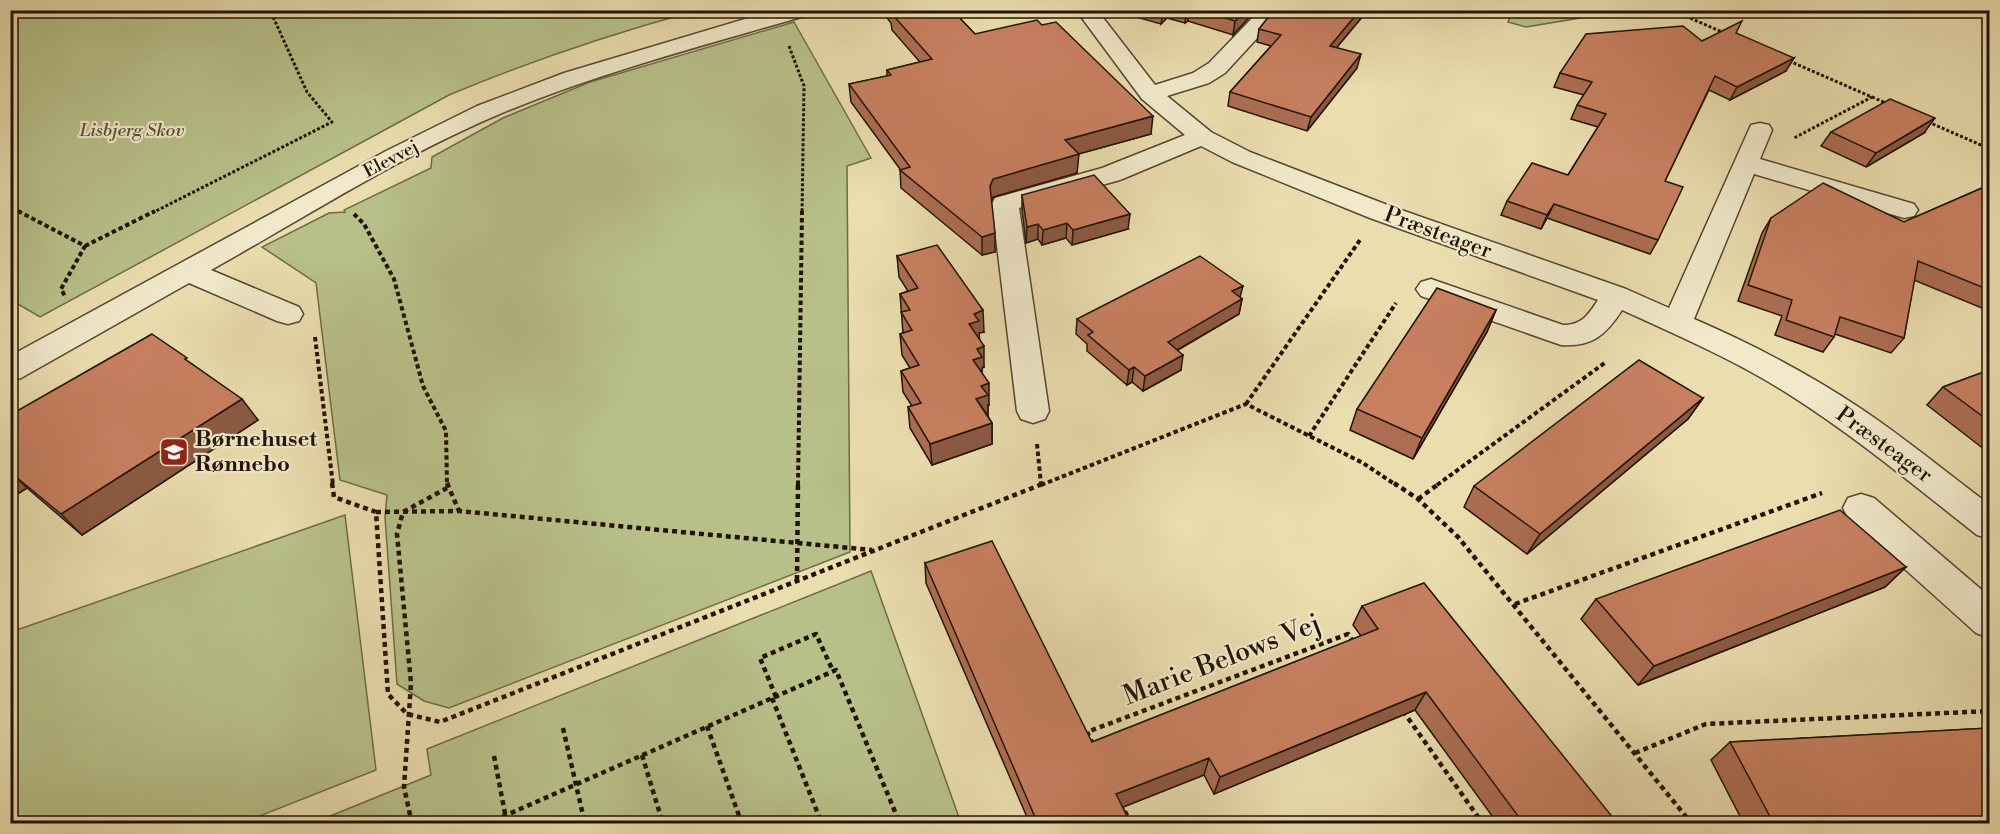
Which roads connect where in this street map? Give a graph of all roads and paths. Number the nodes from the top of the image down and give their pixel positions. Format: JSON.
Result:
{"nodes":[{"id":1,"x":270,"y":10,"type":"edge"},
{"id":2,"x":1086,"y":10,"type":"edge"},
{"id":3,"x":1273,"y":10,"type":"edge"},
{"id":4,"x":1672,"y":10,"type":"edge"},
{"id":5,"x":789,"y":14,"type":"edge"},
{"id":6,"x":1725,"y":33,"type":"edge"},
{"id":7,"x":1788,"y":61,"type":"edge"},
{"id":8,"x":1150,"y":94,"type":"junction"},
{"id":9,"x":1872,"y":97,"type":"junction"},
{"id":10,"x":1893,"y":107,"type":"edge"},
{"id":11,"x":1925,"y":121,"type":"edge"},
{"id":12,"x":1760,"y":130,"type":"dead end"},
{"id":13,"x":1202,"y":137,"type":"junction"},
{"id":14,"x":1989,"y":148,"type":"edge"},
{"id":15,"x":1746,"y":163,"type":"junction"},
{"id":16,"x":10,"y":207,"type":"edge"},
{"id":17,"x":347,"y":207,"type":"dead end"},
{"id":18,"x":1904,"y":210,"type":"dead end"},
{"id":19,"x":1380,"y":212,"type":"junction"},
{"id":20,"x":85,"y":246,"type":"junction"},
{"id":21,"x":189,"y":272,"type":"junction"},
{"id":22,"x":1431,"y":289,"type":"dead end"},
{"id":23,"x":1616,"y":296,"type":"junction"},
{"id":24,"x":1397,"y":302,"type":"dead end"},
{"id":25,"x":288,"y":314,"type":"joint"},
{"id":26,"x":1677,"y":323,"type":"junction"},
{"id":27,"x":82,"y":331,"type":"junction"},
{"id":28,"x":1609,"y":360,"type":"dead end"},
{"id":29,"x":10,"y":370,"type":"edge"},
{"id":30,"x":1246,"y":404,"type":"junction"},
{"id":31,"x":1033,"y":411,"type":"dead end"},
{"id":32,"x":1309,"y":436,"type":"junction"},
{"id":33,"x":447,"y":488,"type":"junction"},
{"id":34,"x":1827,"y":492,"type":"dead end"},
{"id":35,"x":1418,"y":500,"type":"junction"},
{"id":36,"x":1861,"y":508,"type":"dead end"},
{"id":37,"x":376,"y":512,"type":"junction"},
{"id":38,"x":403,"y":512,"type":"junction"},
{"id":39,"x":459,"y":512,"type":"junction"},
{"id":40,"x":1989,"y":525,"type":"edge"},
{"id":41,"x":798,"y":542,"type":"junction"},
{"id":42,"x":873,"y":550,"type":"junction"},
{"id":43,"x":797,"y":580,"type":"junction"},
{"id":44,"x":1515,"y":604,"type":"junction"},
{"id":45,"x":1989,"y":621,"type":"edge"},
{"id":46,"x":1354,"y":643,"type":"edge"},
{"id":47,"x":833,"y":671,"type":"junction"},
{"id":48,"x":774,"y":697,"type":"junction"},
{"id":49,"x":1402,"y":710,"type":"edge"},
{"id":50,"x":1989,"y":711,"type":"edge"},
{"id":51,"x":407,"y":714,"type":"junction"},
{"id":52,"x":707,"y":726,"type":"junction"},
{"id":53,"x":563,"y":728,"type":"dead end"},
{"id":54,"x":1097,"y":753,"type":"edge"},
{"id":55,"x":1635,"y":753,"type":"junction"},
{"id":56,"x":642,"y":755,"type":"junction"},
{"id":57,"x":494,"y":756,"type":"dead end"},
{"id":58,"x":576,"y":784,"type":"junction"},
{"id":59,"x":1116,"y":793,"type":"edge"},
{"id":60,"x":505,"y":815,"type":"junction"},
{"id":61,"x":412,"y":824,"type":"edge"},
{"id":62,"x":486,"y":824,"type":"edge"},
{"id":63,"x":507,"y":824,"type":"edge"},
{"id":64,"x":585,"y":824,"type":"edge"},
{"id":65,"x":663,"y":824,"type":"edge"},
{"id":66,"x":742,"y":824,"type":"edge"},
{"id":67,"x":822,"y":824,"type":"edge"},
{"id":68,"x":889,"y":824,"type":"edge"},
{"id":69,"x":1131,"y":824,"type":"edge"},
{"id":70,"x":1482,"y":824,"type":"edge"},
{"id":71,"x":1692,"y":824,"type":"edge"}],
"edges":[{"from":1,"to":20,"type":"path"},
{"from":2,"to":8,"type":"street","name":"Præsteager"},
{"from":3,"to":8,"type":"street"},
{"from":4,"to":6,"type":"path"},
{"from":5,"to":21,"type":"street","name":"Elevvej"},
{"from":5,"to":41,"type":"path"},
{"from":7,"to":9,"type":"path"},
{"from":8,"to":13,"type":"street","name":"Præsteager"},
{"from":9,"to":10,"type":"path"},
{"from":9,"to":15,"type":"path"},
{"from":11,"to":14,"type":"path"},
{"from":12,"to":15,"type":"street"},
{"from":13,"to":19,"type":"street","name":"Præsteager"},
{"from":13,"to":31,"type":"street"},
{"from":15,"to":18,"type":"street"},
{"from":15,"to":26,"type":"street"},
{"from":16,"to":20,"type":"path"},
{"from":17,"to":33,"type":"path"},
{"from":19,"to":23,"type":"street","name":"Præsteager"},
{"from":19,"to":30,"type":"path"},
{"from":20,"to":27,"type":"path"},
{"from":21,"to":25,"type":"street"},
{"from":21,"to":27,"type":"street","name":"Elevvej"},
{"from":22,"to":23,"type":"street"},
{"from":23,"to":26,"type":"street","name":"Præsteager"},
{"from":24,"to":32,"type":"path"},
{"from":25,"to":37,"type":"path"},
{"from":26,"to":40,"type":"street","name":"Præsteager"},
{"from":27,"to":29,"type":"street","name":"Elevvej"},
{"from":28,"to":35,"type":"path"},
{"from":30,"to":32,"type":"path"},
{"from":30,"to":42,"type":"path"},
{"from":32,"to":35,"type":"path"},
{"from":33,"to":38,"type":"path"},
{"from":33,"to":39,"type":"path"},
{"from":34,"to":44,"type":"path"},
{"from":35,"to":44,"type":"path"},
{"from":36,"to":45,"type":"street"},
{"from":37,"to":38,"type":"path"},
{"from":37,"to":51,"type":"path"},
{"from":38,"to":39,"type":"path"},
{"from":38,"to":51,"type":"path"},
{"from":39,"to":41,"type":"path"},
{"from":41,"to":42,"type":"path"},
{"from":41,"to":43,"type":"path"},
{"from":42,"to":43,"type":"path"},
{"from":43,"to":51,"type":"path"},
{"from":44,"to":55,"type":"path"},
{"from":46,"to":54,"type":"path","name":"Marie Belows Vej"},
{"from":47,"to":48,"type":"path"},
{"from":47,"to":48,"type":"path"},
{"from":47,"to":68,"type":"path"},
{"from":48,"to":52,"type":"path"},
{"from":48,"to":67,"type":"path"},
{"from":49,"to":70,"type":"path"},
{"from":50,"to":55,"type":"path"},
{"from":51,"to":61,"type":"path"},
{"from":52,"to":56,"type":"path"},
{"from":52,"to":66,"type":"path"},
{"from":53,"to":58,"type":"path"},
{"from":55,"to":71,"type":"path"},
{"from":56,"to":58,"type":"path"},
{"from":56,"to":65,"type":"path"},
{"from":57,"to":60,"type":"path"},
{"from":58,"to":60,"type":"path"},
{"from":58,"to":64,"type":"path"},
{"from":59,"to":69,"type":"path"},
{"from":60,"to":62,"type":"path"},
{"from":60,"to":63,"type":"path"}]}
